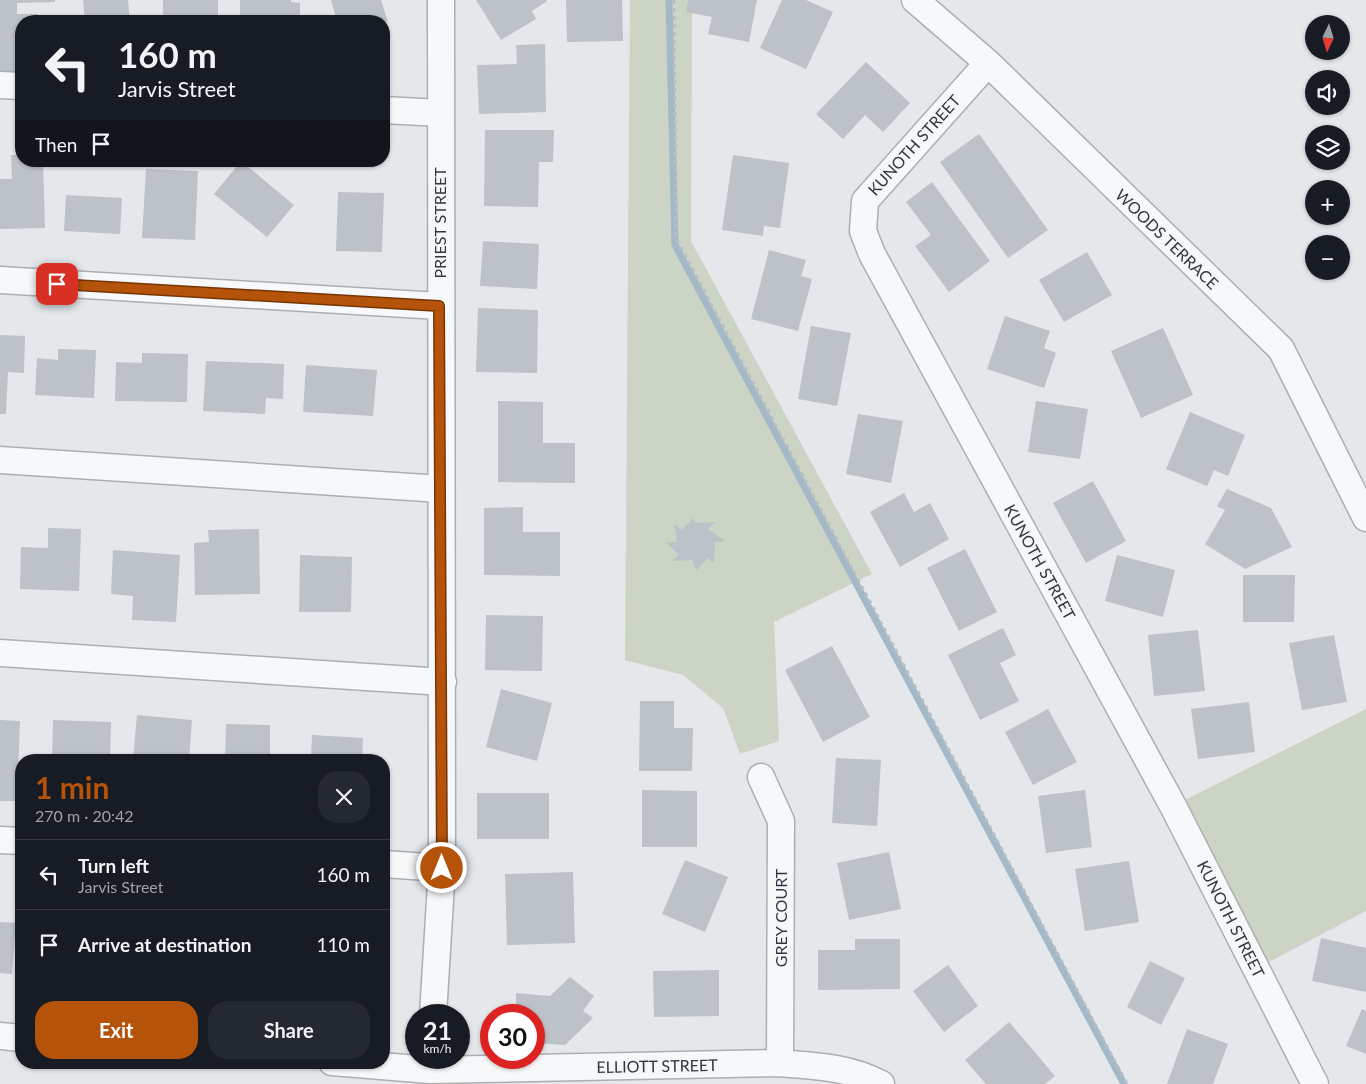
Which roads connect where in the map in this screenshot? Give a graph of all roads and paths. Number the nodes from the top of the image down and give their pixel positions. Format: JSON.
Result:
{"nodes":[{"id":1,"x":441,"y":0,"type":"edge"},
{"id":2,"x":674,"y":0,"type":"edge"},
{"id":3,"x":915,"y":0,"type":"edge"},
{"id":4,"x":988,"y":63,"type":"junction"},
{"id":5,"x":0,"y":85,"type":"edge"},
{"id":6,"x":15,"y":86,"type":"edge"},
{"id":7,"x":390,"y":110,"type":"edge"},
{"id":8,"x":440,"y":113,"type":"junction"},
{"id":9,"x":0,"y":280,"type":"edge"},
{"id":10,"x":439,"y":306,"type":"junction"},
{"id":11,"x":0,"y":460,"type":"edge"},
{"id":12,"x":441,"y":489,"type":"junction"},
{"id":13,"x":1366,"y":518,"type":"edge"},
{"id":14,"x":0,"y":653,"type":"edge"},
{"id":15,"x":443,"y":682,"type":"junction"},
{"id":16,"x":761,"y":777,"type":"dead end"},
{"id":17,"x":0,"y":840,"type":"edge"},
{"id":18,"x":15,"y":841,"type":"edge"},
{"id":19,"x":390,"y":864,"type":"edge"},
{"id":20,"x":442,"y":868,"type":"junction"},
{"id":21,"x":434,"y":1004,"type":"edge"},
{"id":22,"x":0,"y":1036,"type":"edge"},
{"id":23,"x":15,"y":1037,"type":"edge"},
{"id":24,"x":780,"y":1063,"type":"junction"},
{"id":25,"x":390,"y":1067,"type":"edge"},
{"id":26,"x":430,"y":1071,"type":"edge"},
{"id":27,"x":881,"y":1084,"type":"edge"},
{"id":28,"x":1127,"y":1084,"type":"edge"},
{"id":29,"x":1315,"y":1084,"type":"edge"}],
"edges":[{"from":1,"to":8,"type":"street","name":"PRIEST STREET"},
{"from":2,"to":28,"type":"path"},
{"from":3,"to":4,"type":"street","name":"WOODS TERRACE"},
{"from":4,"to":13,"type":"street","name":"WOODS TERRACE"},
{"from":4,"to":29,"type":"street","name":"KUNOTH STREET"},
{"from":5,"to":6,"type":"street"},
{"from":7,"to":8,"type":"street"},
{"from":8,"to":10,"type":"street","name":"PRIEST STREET"},
{"from":9,"to":10,"type":"street"},
{"from":10,"to":12,"type":"street","name":"PRIEST STREET"},
{"from":11,"to":12,"type":"street"},
{"from":12,"to":15,"type":"street","name":"PRIEST STREET"},
{"from":14,"to":15,"type":"street"},
{"from":15,"to":20,"type":"street","name":"PRIEST STREET"},
{"from":16,"to":24,"type":"street","name":"GREY COURT"},
{"from":17,"to":18,"type":"street"},
{"from":19,"to":20,"type":"street"},
{"from":20,"to":21,"type":"street","name":"PRIEST STREET"},
{"from":22,"to":23,"type":"street"},
{"from":24,"to":26,"type":"street","name":"ELLIOTT STREET"},
{"from":24,"to":27,"type":"street","name":"ELLIOTT STREET"},
{"from":25,"to":26,"type":"street","name":"ELLIOTT STREET"}]}
